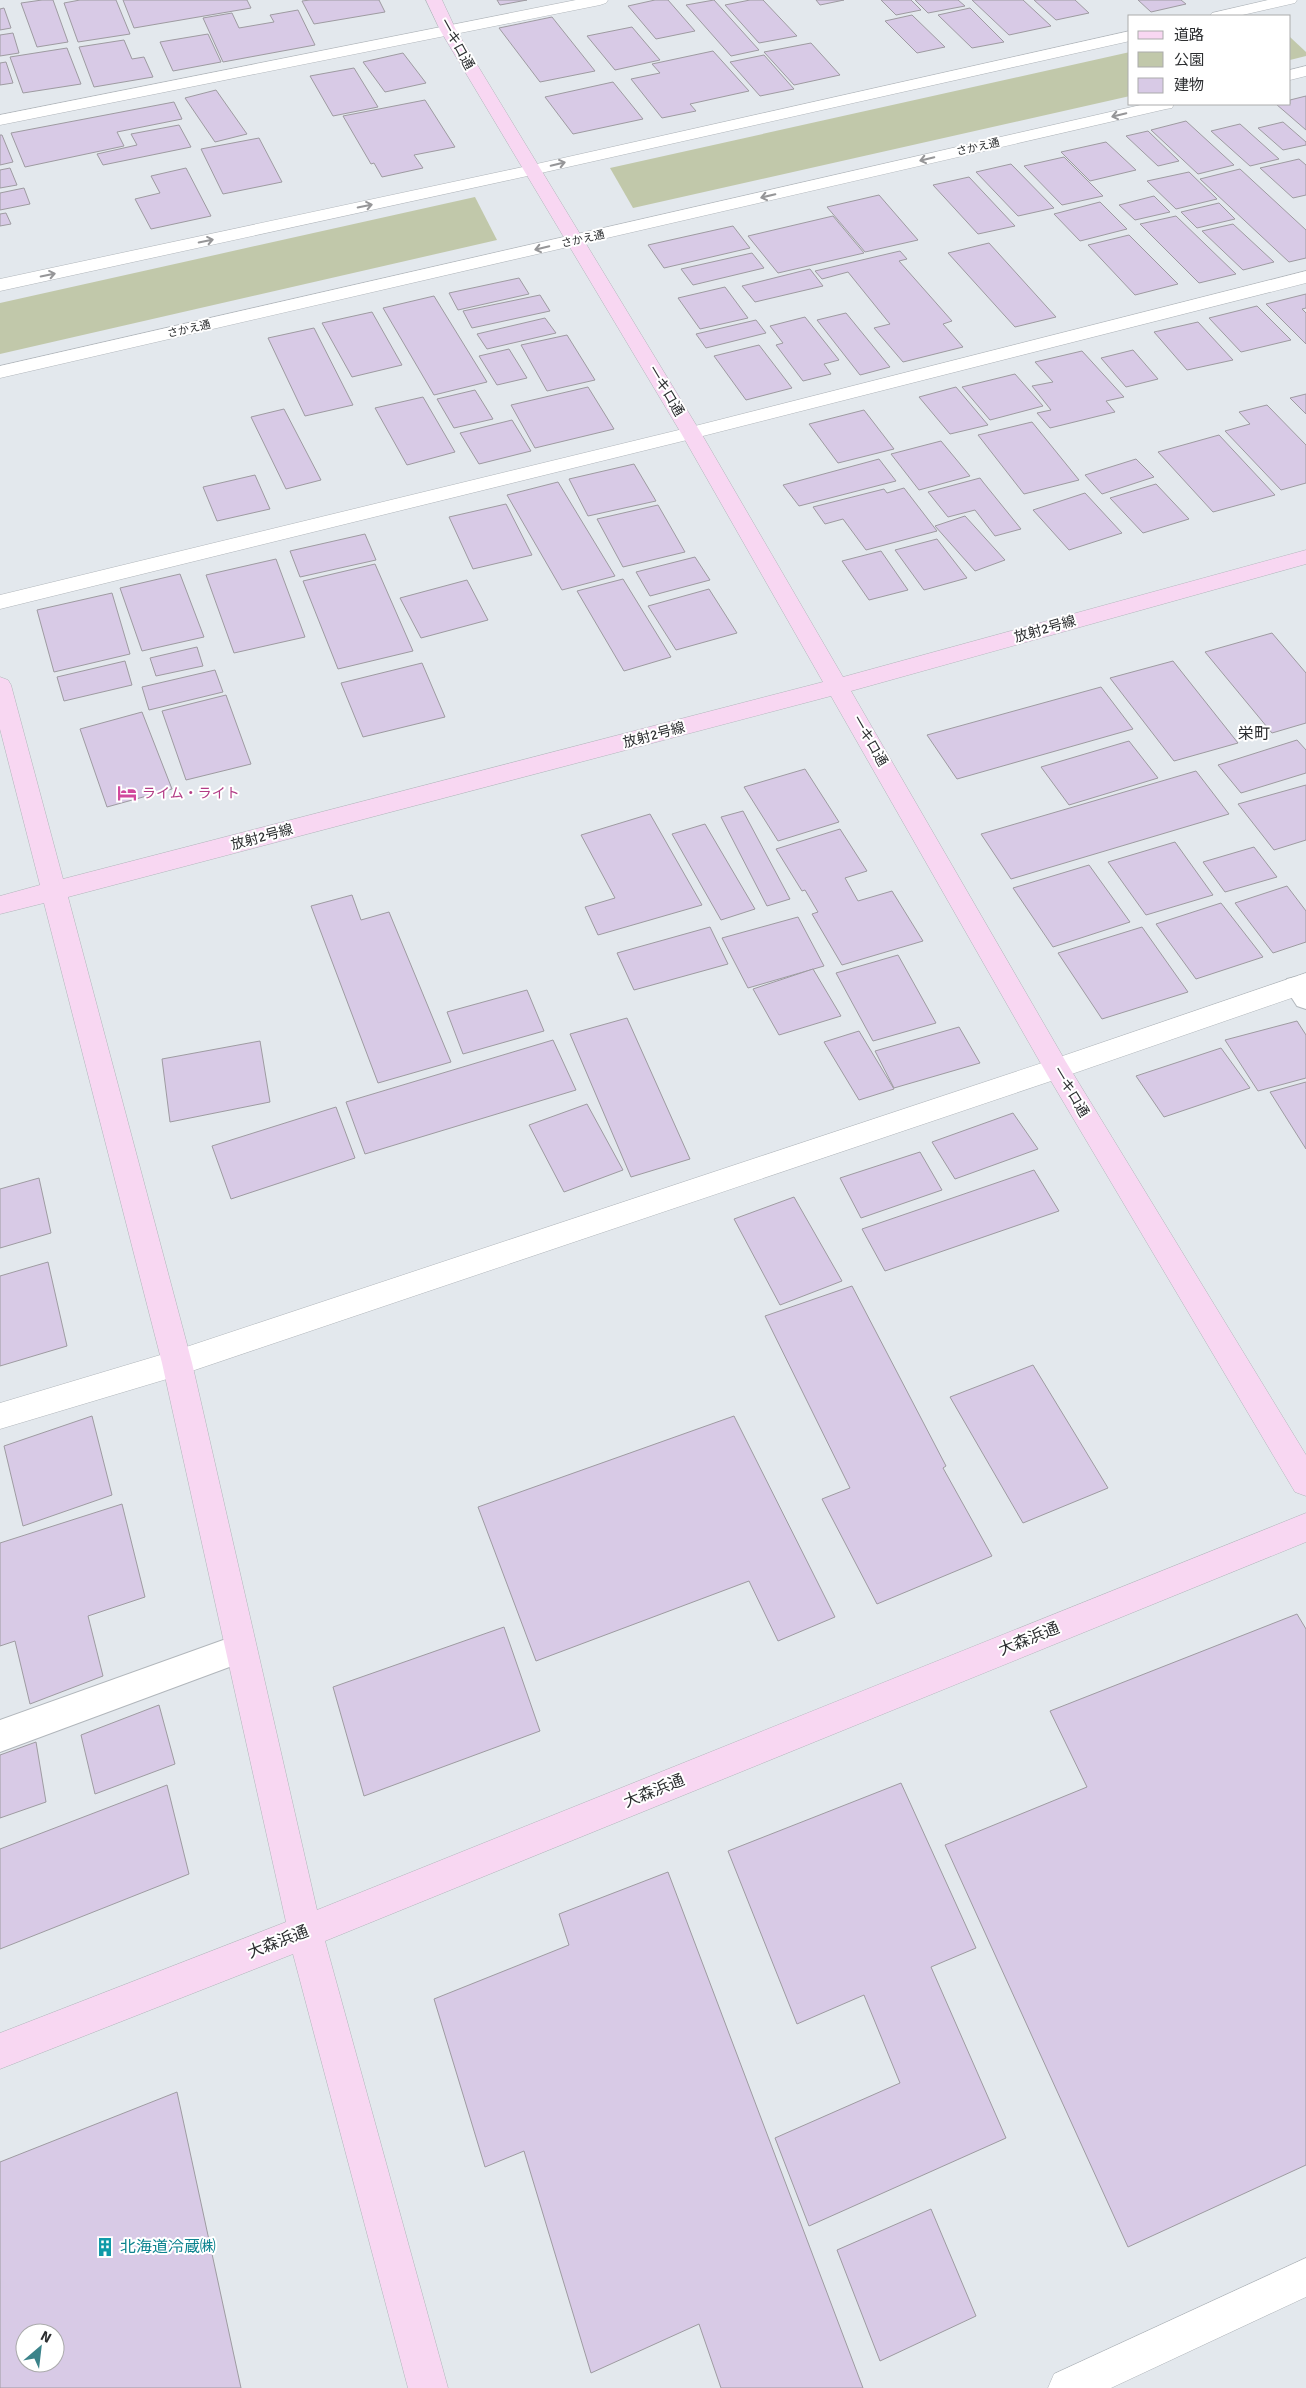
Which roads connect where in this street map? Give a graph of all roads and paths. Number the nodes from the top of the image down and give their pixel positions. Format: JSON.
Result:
{"nodes":[{"id":1,"x":434,"y":0,"type":"edge"},
{"id":2,"x":600,"y":0,"type":"edge"},
{"id":3,"x":1289,"y":0,"type":"edge"},
{"id":4,"x":1300,"y":0,"type":"edge"},
{"id":5,"x":1306,"y":5,"type":"edge"},
{"id":6,"x":1222,"y":15,"type":"edge"},
{"id":7,"x":448,"y":30,"type":"junction"},
{"id":8,"x":1128,"y":36,"type":"edge"},
{"id":9,"x":1306,"y":72,"type":"edge"},
{"id":10,"x":1291,"y":75,"type":"edge"},
{"id":11,"x":1162,"y":105,"type":"edge"},
{"id":12,"x":0,"y":120,"type":"edge"},
{"id":13,"x":532,"y":170,"type":"junction"},
{"id":14,"x":575,"y":241,"type":"junction"},
{"id":15,"x":1306,"y":277,"type":"edge"},
{"id":16,"x":0,"y":285,"type":"edge"},
{"id":17,"x":0,"y":372,"type":"edge"},
{"id":18,"x":691,"y":433,"type":"junction"},
{"id":19,"x":1306,"y":556,"type":"edge"},
{"id":20,"x":0,"y":602,"type":"edge"},
{"id":21,"x":0,"y":685,"type":"edge"},
{"id":22,"x":839,"y":686,"type":"junction"},
{"id":23,"x":53,"y":891,"type":"junction"},
{"id":24,"x":0,"y":905,"type":"edge"},
{"id":25,"x":1303,"y":989,"type":"edge"},
{"id":26,"x":1057,"y":1069,"type":"junction"},
{"id":27,"x":177,"y":1363,"type":"junction"},
{"id":28,"x":0,"y":1416,"type":"edge"},
{"id":29,"x":1306,"y":1482,"type":"edge"},
{"id":30,"x":1306,"y":1527,"type":"edge"},
{"id":31,"x":240,"y":1649,"type":"junction"},
{"id":32,"x":0,"y":1736,"type":"edge"},
{"id":33,"x":305,"y":1932,"type":"junction"},
{"id":34,"x":0,"y":2051,"type":"edge"},
{"id":35,"x":1306,"y":2277,"type":"edge"},
{"id":36,"x":428,"y":2388,"type":"edge"},
{"id":37,"x":1068,"y":2388,"type":"edge"}],
"edges":[{"from":1,"to":7,"type":"street","name":"一キロ通"},
{"from":2,"to":7,"type":"street"},
{"from":3,"to":6,"type":"street"},
{"from":4,"to":5,"type":"street"},
{"from":7,"to":12,"type":"street"},
{"from":7,"to":13,"type":"street","name":"一キロ通"},
{"from":13,"to":8,"type":"street","one_way":true},
{"from":9,"to":10,"type":"street"},
{"from":11,"to":14,"type":"street","name":"さかえ通","one_way":true},
{"from":13,"to":14,"type":"street","name":"一キロ通"},
{"from":16,"to":13,"type":"street","one_way":true},
{"from":14,"to":17,"type":"street","name":"さかえ通","one_way":true},
{"from":14,"to":18,"type":"street","name":"一キロ通"},
{"from":15,"to":18,"type":"street"},
{"from":18,"to":20,"type":"street"},
{"from":18,"to":22,"type":"street","name":"一キロ通"},
{"from":19,"to":22,"type":"street","name":"放射2号線"},
{"from":21,"to":23,"type":"street"},
{"from":22,"to":23,"type":"street","name":"放射2号線"},
{"from":22,"to":26,"type":"street","name":"一キロ通"},
{"from":23,"to":24,"type":"street","name":"放射2号線"},
{"from":23,"to":27,"type":"street"},
{"from":25,"to":26,"type":"street"},
{"from":26,"to":27,"type":"street"},
{"from":26,"to":29,"type":"street","name":"一キロ通"},
{"from":27,"to":28,"type":"street"},
{"from":27,"to":31,"type":"street"},
{"from":30,"to":33,"type":"street","name":"大森浜通"},
{"from":31,"to":32,"type":"lane"},
{"from":31,"to":33,"type":"street"},
{"from":33,"to":34,"type":"street","name":"大森浜通"},
{"from":33,"to":36,"type":"street"},
{"from":35,"to":37,"type":"street"}]}
